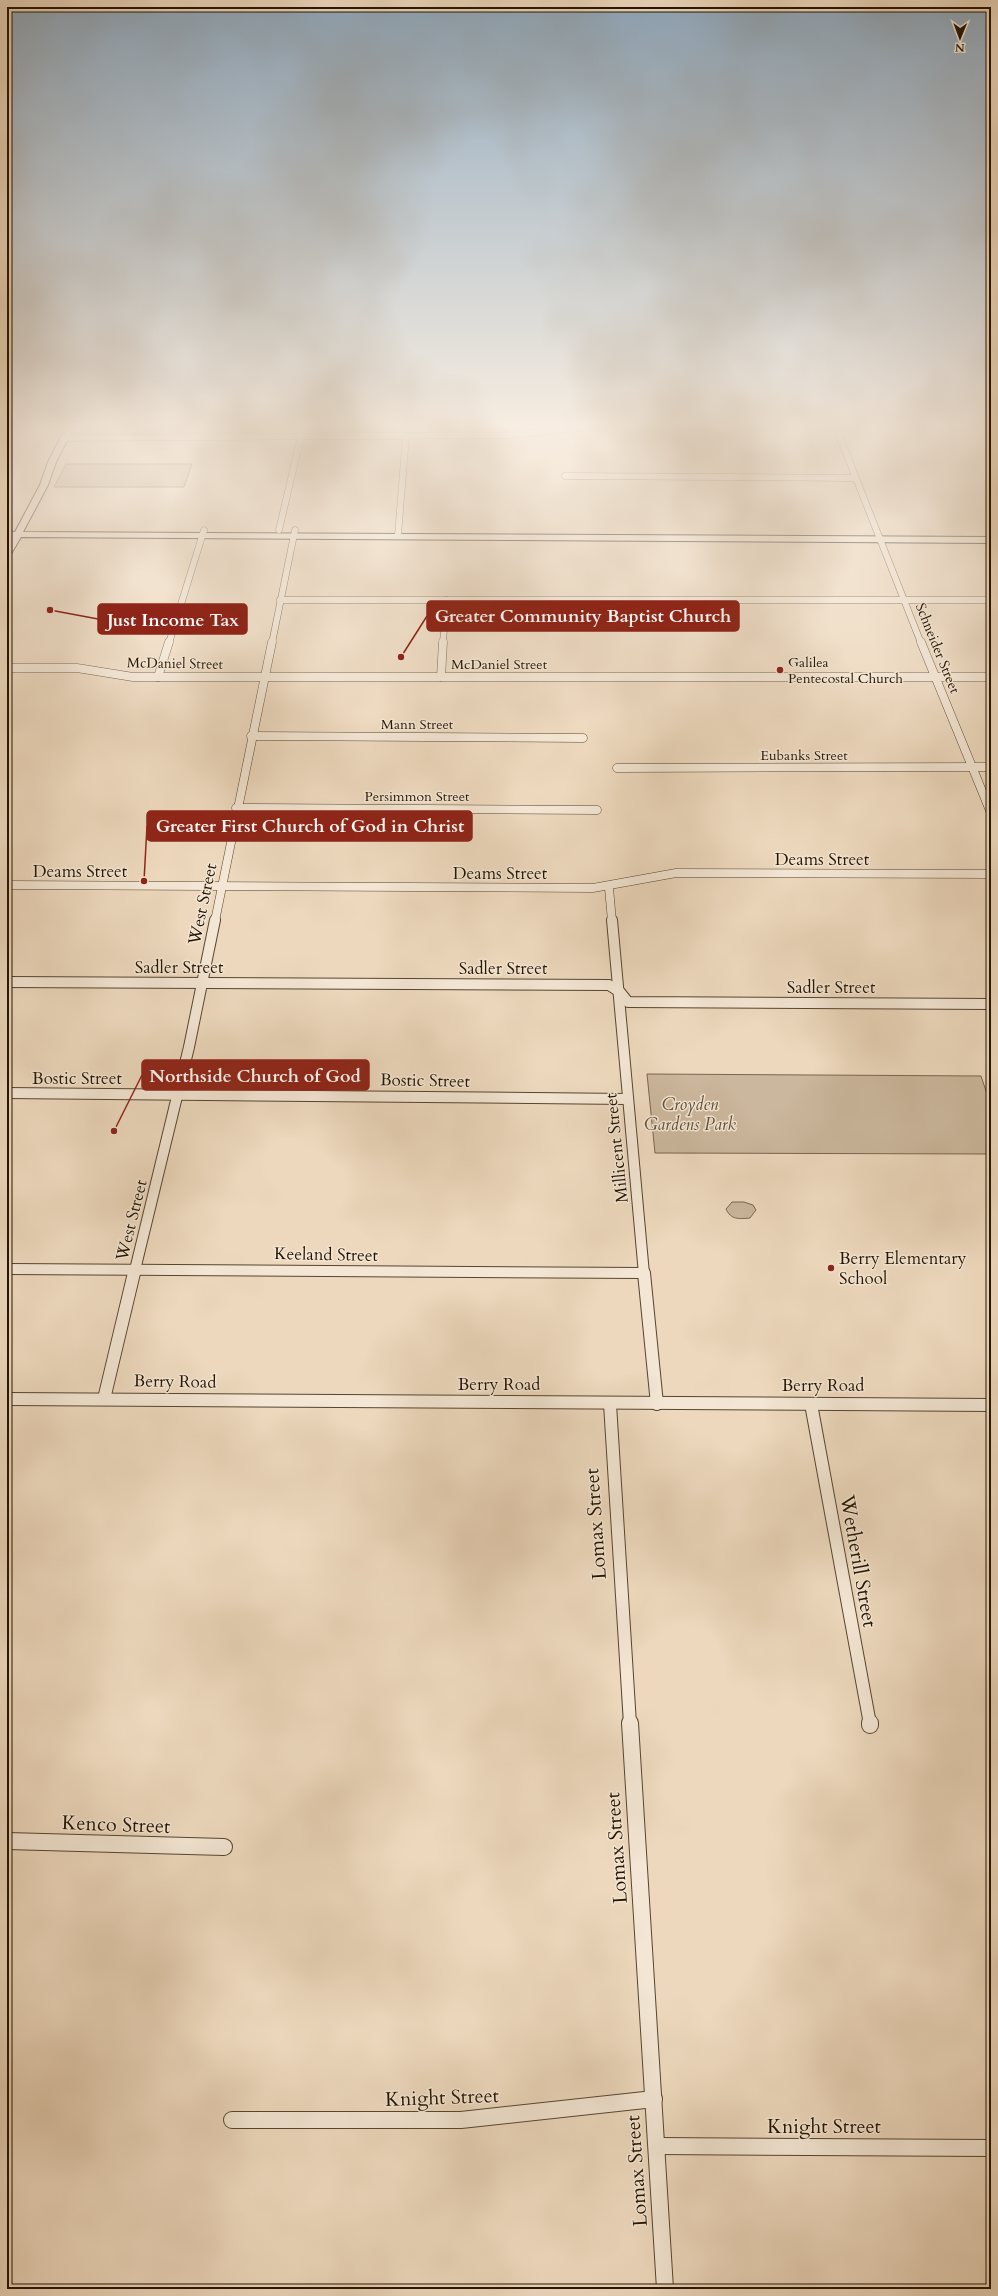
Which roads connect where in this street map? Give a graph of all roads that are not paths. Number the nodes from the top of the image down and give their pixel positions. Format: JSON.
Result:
{"nodes":[{"id":1,"x":19,"y":532,"type":"edge"},
{"id":2,"x":37,"y":532,"type":"edge"},
{"id":3,"x":225,"y":532,"type":"edge"},
{"id":4,"x":290,"y":532,"type":"edge"},
{"id":5,"x":876,"y":532,"type":"edge"},
{"id":6,"x":204,"y":533,"type":"junction"},
{"id":7,"x":294,"y":533,"type":"junction"},
{"id":8,"x":398,"y":533,"type":"joint"},
{"id":9,"x":991,"y":535,"type":"edge"},
{"id":10,"x":878,"y":537,"type":"junction"},
{"id":11,"x":991,"y":540,"type":"edge"},
{"id":12,"x":7,"y":554,"type":"edge"},
{"id":13,"x":280,"y":600,"type":"junction"},
{"id":14,"x":446,"y":600,"type":"junction"},
{"id":15,"x":991,"y":600,"type":"edge"},
{"id":16,"x":905,"y":601,"type":"junction"},
{"id":17,"x":7,"y":668,"type":"edge"},
{"id":18,"x":158,"y":677,"type":"junction"},
{"id":19,"x":264,"y":677,"type":"junction"},
{"id":20,"x":441,"y":677,"type":"junction"},
{"id":21,"x":936,"y":677,"type":"junction"},
{"id":22,"x":991,"y":677,"type":"edge"},
{"id":23,"x":251,"y":736,"type":"junction"},
{"id":24,"x":583,"y":738,"type":"dead end"},
{"id":25,"x":972,"y":767,"type":"junction"},
{"id":26,"x":991,"y":767,"type":"edge"},
{"id":27,"x":617,"y":768,"type":"dead end"},
{"id":28,"x":236,"y":808,"type":"junction"},
{"id":29,"x":597,"y":810,"type":"dead end"},
{"id":30,"x":991,"y":813,"type":"edge"},
{"id":31,"x":991,"y":874,"type":"edge"},
{"id":32,"x":7,"y":886,"type":"edge"},
{"id":33,"x":222,"y":886,"type":"junction"},
{"id":34,"x":609,"y":888,"type":"junction"},
{"id":35,"x":7,"y":982,"type":"edge"},
{"id":36,"x":200,"y":983,"type":"junction"},
{"id":37,"x":620,"y":992,"type":"junction"},
{"id":38,"x":991,"y":1004,"type":"edge"},
{"id":39,"x":7,"y":1093,"type":"edge"},
{"id":40,"x":177,"y":1094,"type":"junction"},
{"id":41,"x":627,"y":1099,"type":"junction"},
{"id":42,"x":134,"y":1268,"type":"junction"},
{"id":43,"x":7,"y":1269,"type":"edge"},
{"id":44,"x":644,"y":1274,"type":"junction"},
{"id":45,"x":7,"y":1399,"type":"edge"},
{"id":46,"x":104,"y":1400,"type":"junction"},
{"id":47,"x":610,"y":1404,"type":"junction"},
{"id":48,"x":657,"y":1404,"type":"junction"},
{"id":49,"x":811,"y":1404,"type":"junction"},
{"id":50,"x":991,"y":1405,"type":"edge"},
{"id":51,"x":870,"y":1725,"type":"dead end"},
{"id":52,"x":7,"y":1841,"type":"edge"},
{"id":53,"x":224,"y":1847,"type":"dead end"},
{"id":54,"x":654,"y":2099,"type":"junction"},
{"id":55,"x":232,"y":2120,"type":"dead end"},
{"id":56,"x":657,"y":2146,"type":"junction"},
{"id":57,"x":991,"y":2148,"type":"edge"},
{"id":58,"x":665,"y":2289,"type":"edge"}],
"edges":[{"from":1,"to":12,"type":"main road"},
{"from":2,"to":6,"type":"main road"},
{"from":3,"to":6,"type":"main road"},
{"from":4,"to":7,"type":"main road"},
{"from":5,"to":10,"type":"street","name":"Schneider Street"},
{"from":6,"to":7,"type":"main road"},
{"from":6,"to":18,"type":"street"},
{"from":7,"to":8,"type":"main road"},
{"from":7,"to":13,"type":"street","name":"West Street"},
{"from":8,"to":10,"type":"main road"},
{"from":9,"to":10,"type":"main road"},
{"from":10,"to":11,"type":"main road"},
{"from":10,"to":16,"type":"street","name":"Schneider Street"},
{"from":13,"to":14,"type":"street"},
{"from":13,"to":19,"type":"street","name":"West Street"},
{"from":14,"to":16,"type":"street"},
{"from":14,"to":20,"type":"street"},
{"from":15,"to":16,"type":"street"},
{"from":16,"to":21,"type":"street","name":"Schneider Street"},
{"from":17,"to":18,"type":"street","name":"McDaniel Street"},
{"from":18,"to":19,"type":"street","name":"McDaniel Street"},
{"from":19,"to":20,"type":"street","name":"McDaniel Street"},
{"from":19,"to":23,"type":"street","name":"West Street"},
{"from":20,"to":21,"type":"street","name":"McDaniel Street"},
{"from":21,"to":22,"type":"street","name":"McDaniel Street"},
{"from":21,"to":25,"type":"street","name":"Schneider Street"},
{"from":23,"to":24,"type":"street","name":"Mann Street"},
{"from":23,"to":28,"type":"street","name":"West Street"},
{"from":25,"to":26,"type":"street","name":"Eubanks Street"},
{"from":25,"to":27,"type":"street","name":"Eubanks Street"},
{"from":25,"to":30,"type":"street","name":"Schneider Street"},
{"from":28,"to":29,"type":"street","name":"Persimmon Street"},
{"from":28,"to":33,"type":"street","name":"West Street"},
{"from":31,"to":34,"type":"street","name":"Deams Street"},
{"from":32,"to":33,"type":"street","name":"Deams Street"},
{"from":33,"to":34,"type":"street","name":"Deams Street"},
{"from":33,"to":36,"type":"street","name":"West Street"},
{"from":34,"to":37,"type":"street","name":"Millicent Street"},
{"from":35,"to":36,"type":"street","name":"Sadler Street"},
{"from":36,"to":37,"type":"street","name":"Sadler Street"},
{"from":36,"to":40,"type":"street","name":"West Street"},
{"from":37,"to":38,"type":"street","name":"Sadler Street"},
{"from":37,"to":41,"type":"street","name":"Millicent Street"},
{"from":39,"to":40,"type":"street","name":"Bostic Street"},
{"from":40,"to":41,"type":"street","name":"Bostic Street"},
{"from":40,"to":42,"type":"street","name":"West Street"},
{"from":41,"to":44,"type":"street","name":"Millicent Street"},
{"from":42,"to":43,"type":"street","name":"Keeland Street"},
{"from":42,"to":44,"type":"street","name":"Keeland Street"},
{"from":42,"to":46,"type":"street","name":"West Street"},
{"from":44,"to":48,"type":"street","name":"Millicent Street"},
{"from":45,"to":46,"type":"street","name":"Berry Road"},
{"from":46,"to":47,"type":"street","name":"Berry Road"},
{"from":47,"to":48,"type":"street","name":"Berry Road"},
{"from":47,"to":54,"type":"street","name":"Lomax Street"},
{"from":48,"to":49,"type":"street","name":"Berry Road"},
{"from":49,"to":50,"type":"street","name":"Berry Road"},
{"from":49,"to":51,"type":"street","name":"Wetherill Street"},
{"from":52,"to":53,"type":"street","name":"Kenco Street"},
{"from":54,"to":55,"type":"street","name":"Knight Street"},
{"from":54,"to":56,"type":"street","name":"Lomax Street"},
{"from":56,"to":57,"type":"street","name":"Knight Street"},
{"from":56,"to":58,"type":"street","name":"Lomax Street"}]}
